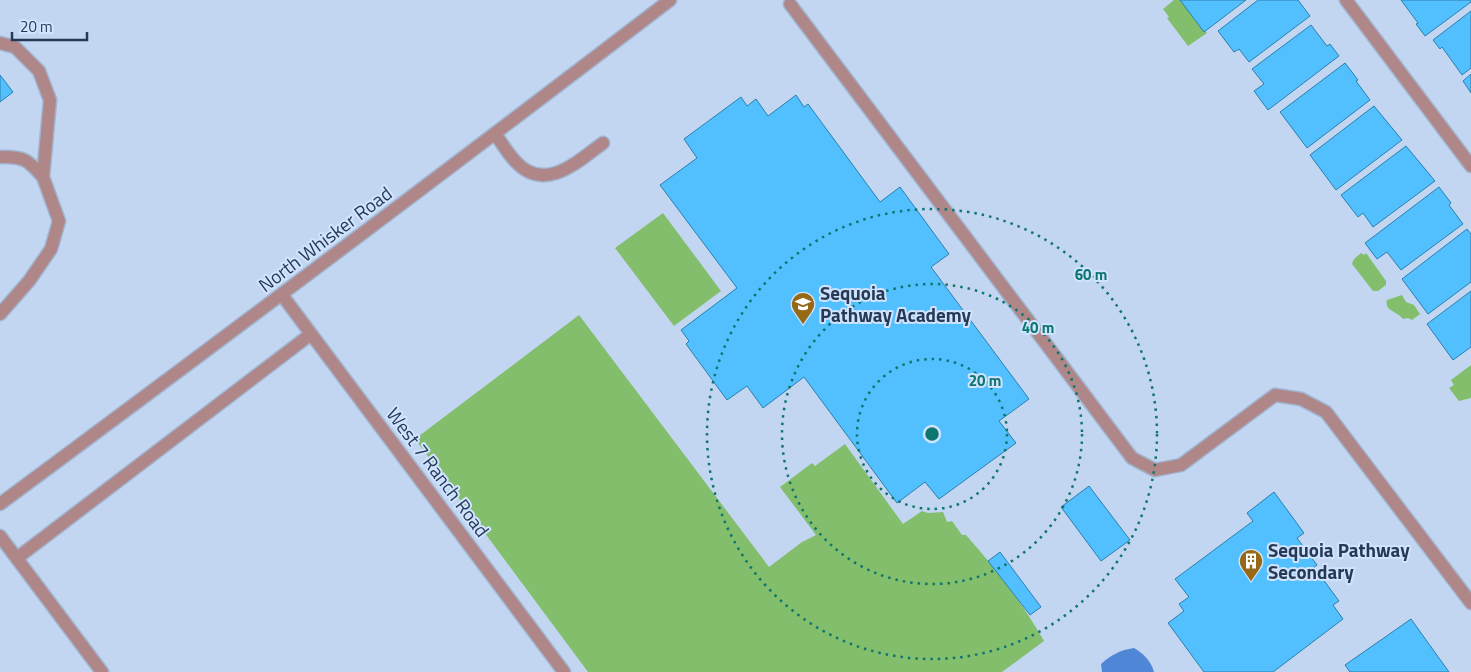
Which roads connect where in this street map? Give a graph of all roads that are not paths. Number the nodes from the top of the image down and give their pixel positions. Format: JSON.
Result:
{"nodes":[{"id":1,"x":670,"y":0,"type":"edge"},
{"id":2,"x":1346,"y":0,"type":"edge"},
{"id":3,"x":790,"y":4,"type":"dead end"},
{"id":4,"x":0,"y":43,"type":"edge"},
{"id":5,"x":495,"y":134,"type":"junction"},
{"id":6,"x":603,"y":143,"type":"dead end"},
{"id":7,"x":0,"y":156,"type":"edge"},
{"id":8,"x":1471,"y":166,"type":"edge"},
{"id":9,"x":43,"y":178,"type":"junction"},
{"id":10,"x":282,"y":295,"type":"junction"},
{"id":11,"x":0,"y":314,"type":"edge"},
{"id":12,"x":311,"y":334,"type":"junction"},
{"id":13,"x":0,"y":504,"type":"edge"},
{"id":14,"x":0,"y":536,"type":"edge"},
{"id":15,"x":17,"y":558,"type":"junction"},
{"id":16,"x":1471,"y":603,"type":"edge"},
{"id":17,"x":102,"y":672,"type":"edge"},
{"id":18,"x":564,"y":672,"type":"edge"}],
"edges":[{"from":1,"to":5,"type":"street","name":"North Whisker Road"},
{"from":2,"to":8,"type":"street"},
{"from":3,"to":16,"type":"street"},
{"from":4,"to":9,"type":"street"},
{"from":5,"to":6,"type":"street"},
{"from":5,"to":10,"type":"street","name":"North Whisker Road"},
{"from":7,"to":9,"type":"street"},
{"from":9,"to":11,"type":"street"},
{"from":10,"to":12,"type":"street","name":"West 7 Ranch Road"},
{"from":10,"to":13,"type":"street","name":"North Whisker Road"},
{"from":12,"to":15,"type":"street"},
{"from":12,"to":18,"type":"street","name":"West 7 Ranch Road"},
{"from":14,"to":15,"type":"street"},
{"from":15,"to":17,"type":"street"}]}
